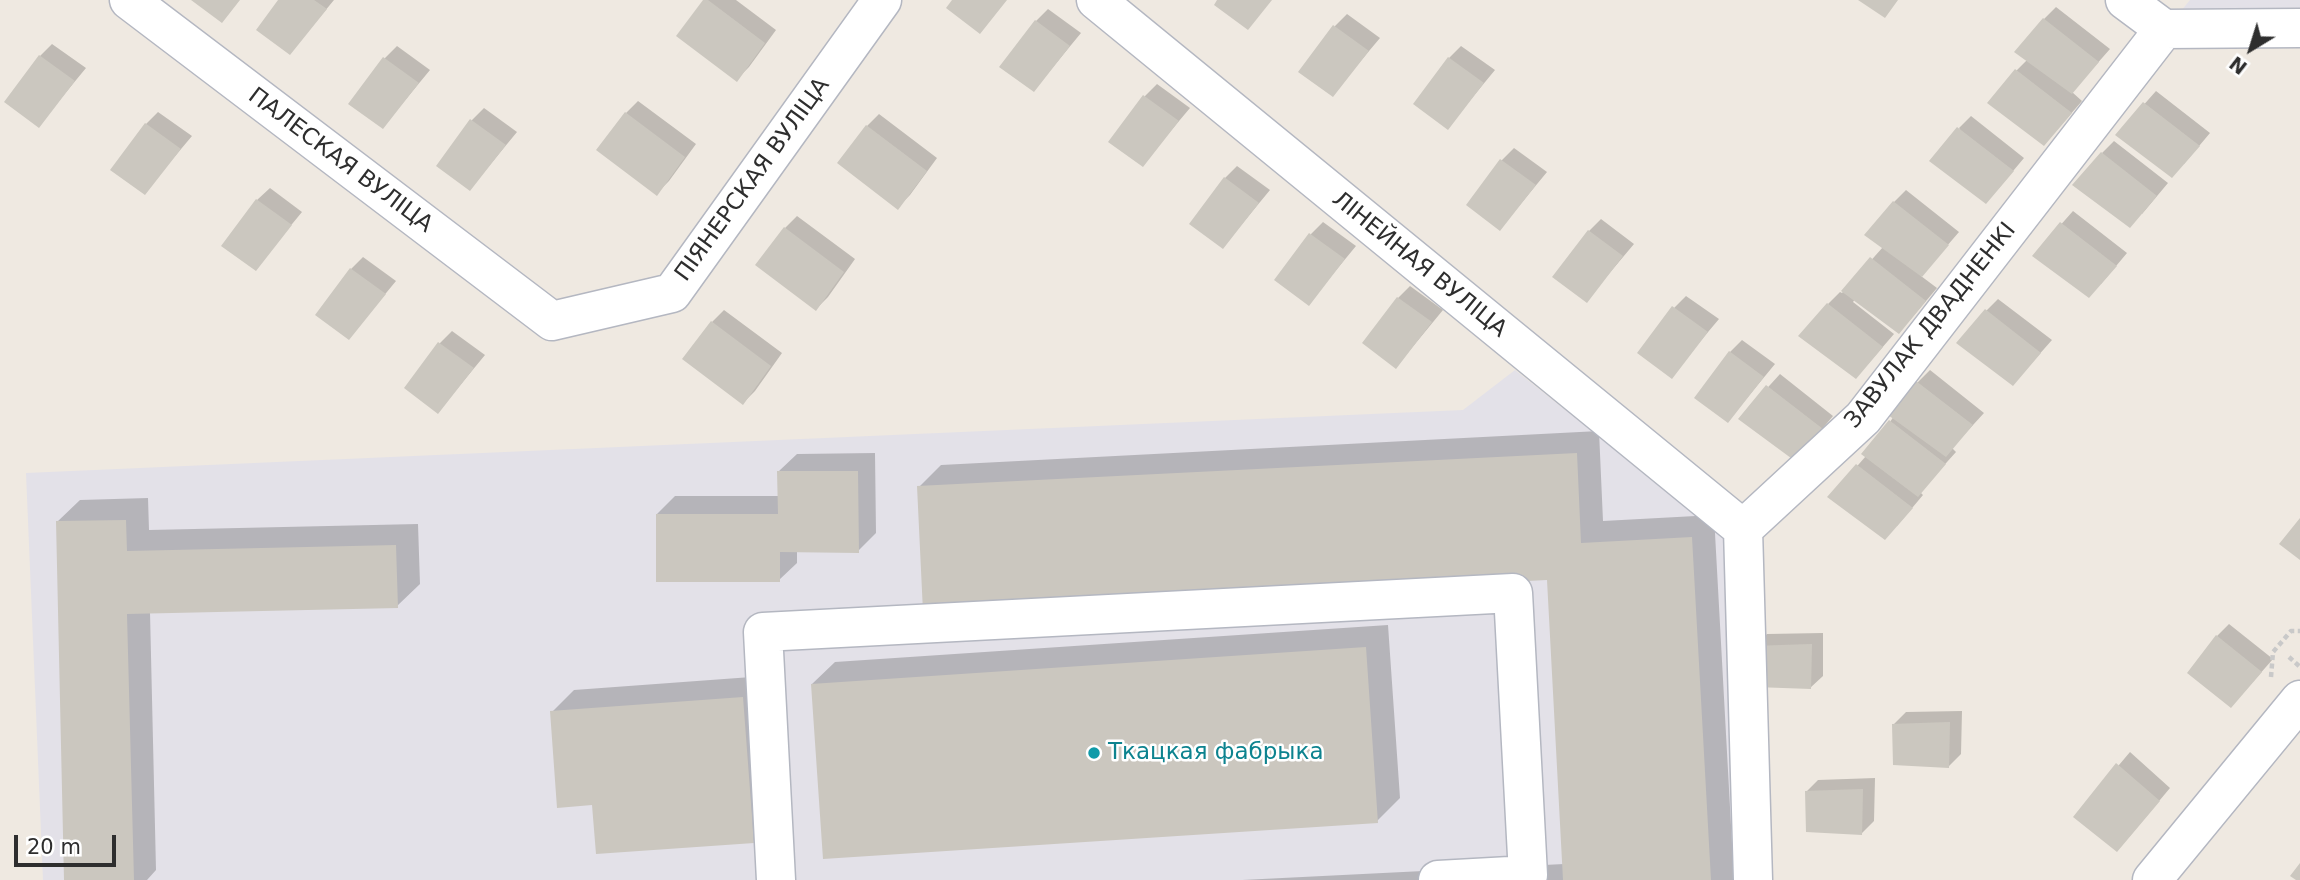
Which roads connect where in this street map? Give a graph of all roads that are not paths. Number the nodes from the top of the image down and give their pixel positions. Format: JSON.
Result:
{"nodes":[{"id":1,"x":129,"y":0,"type":"edge"},
{"id":2,"x":882,"y":0,"type":"edge"},
{"id":3,"x":1096,"y":0,"type":"edge"},
{"id":4,"x":2125,"y":0,"type":"edge"},
{"id":5,"x":2300,"y":28,"type":"edge"},
{"id":6,"x":2164,"y":29,"type":"junction"},
{"id":7,"x":552,"y":321,"type":"joint"},
{"id":8,"x":1743,"y":529,"type":"junction"},
{"id":9,"x":2300,"y":700,"type":"edge"},
{"id":10,"x":776,"y":880,"type":"edge"},
{"id":11,"x":1438,"y":880,"type":"edge"},
{"id":12,"x":1753,"y":880,"type":"edge"},
{"id":13,"x":2152,"y":880,"type":"edge"}],
"edges":[{"from":1,"to":7,"type":"street","name":"ПАЛЕСКАЯ ВУЛІЦА"},
{"from":2,"to":7,"type":"street","name":"ПІЯНЕРСКАЯ ВУЛІЦА"},
{"from":3,"to":8,"type":"street","name":"ЛІНЕЙНАЯ ВУЛІЦА"},
{"from":4,"to":6,"type":"street"},
{"from":5,"to":6,"type":"street"},
{"from":6,"to":8,"type":"street","name":"ЗАВУЛАК ДВАДНЕНКІ"},
{"from":8,"to":12,"type":"street"},
{"from":9,"to":13,"type":"street"},
{"from":10,"to":11,"type":"street"}]}
